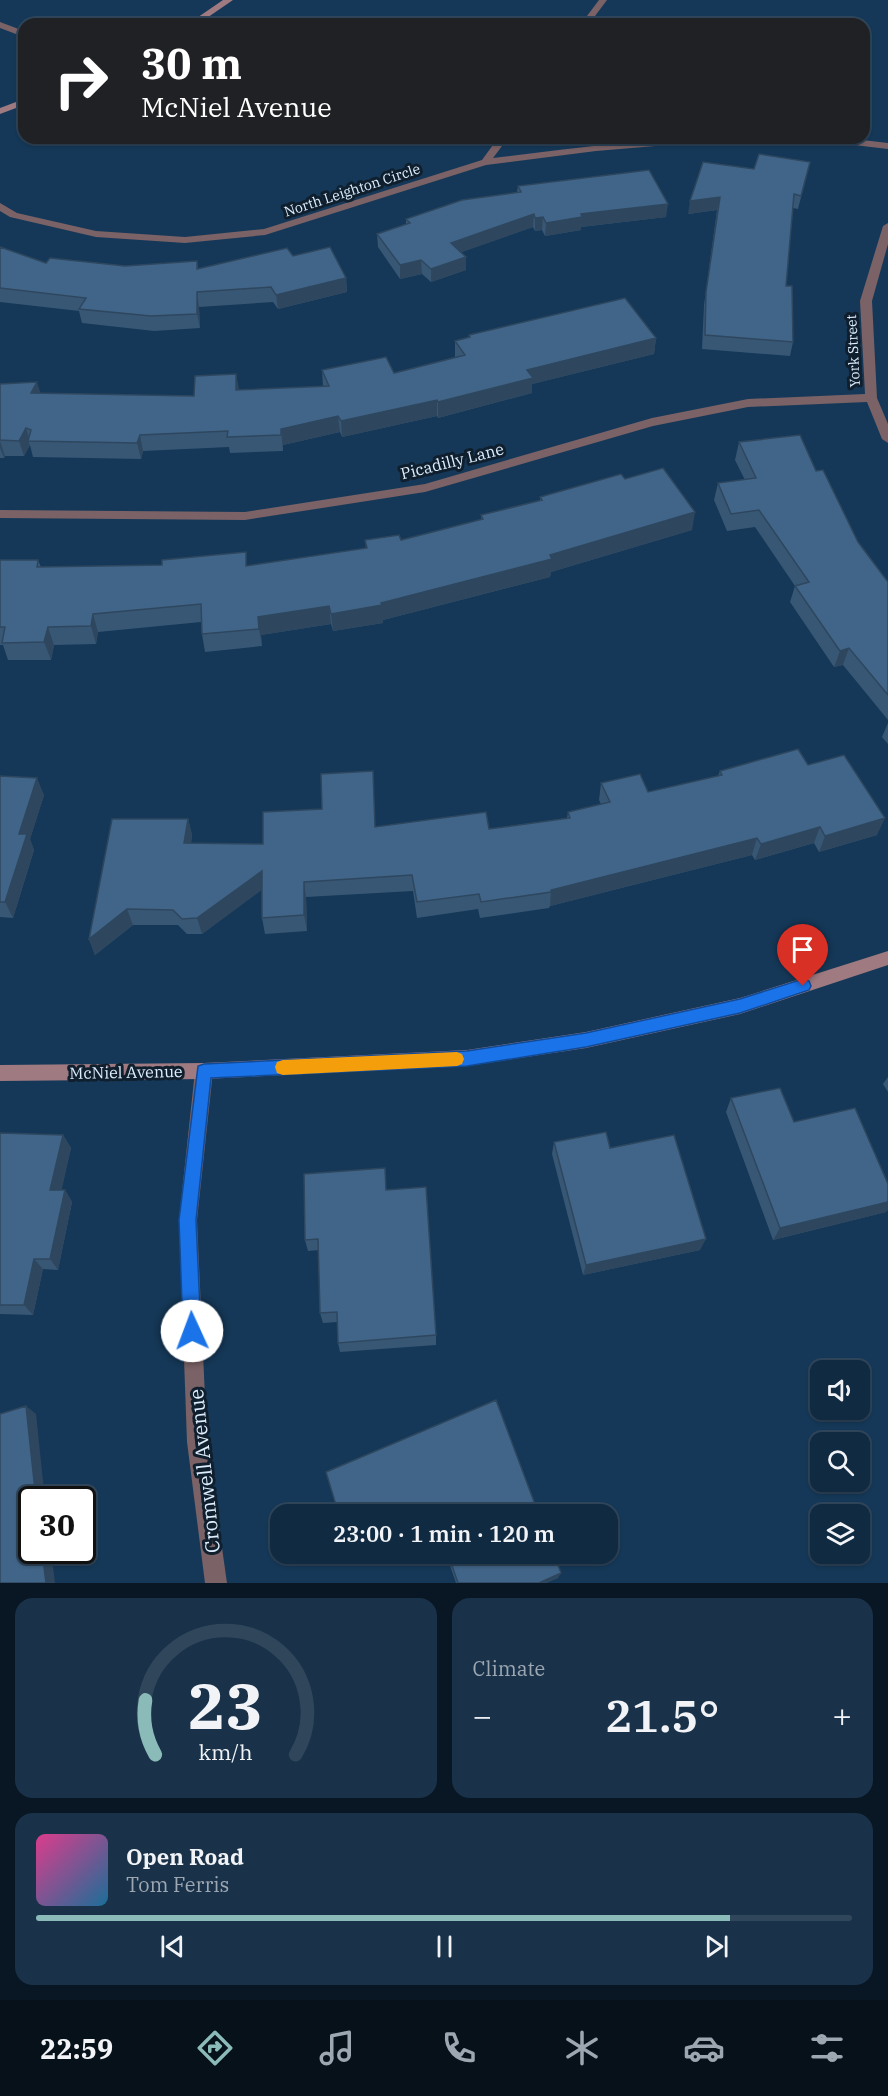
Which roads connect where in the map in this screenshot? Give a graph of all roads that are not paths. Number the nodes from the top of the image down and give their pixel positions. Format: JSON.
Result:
{"nodes":[{"id":1,"x":229,"y":0,"type":"edge"},
{"id":2,"x":603,"y":0,"type":"edge"},
{"id":3,"x":201,"y":18,"type":"edge"},
{"id":4,"x":590,"y":18,"type":"edge"},
{"id":5,"x":0,"y":25,"type":"edge"},
{"id":6,"x":18,"y":32,"type":"edge"},
{"id":7,"x":18,"y":104,"type":"edge"},
{"id":8,"x":0,"y":111,"type":"edge"},
{"id":9,"x":498,"y":144,"type":"edge"},
{"id":10,"x":644,"y":144,"type":"edge"},
{"id":11,"x":870,"y":144,"type":"edge"},
{"id":12,"x":888,"y":146,"type":"edge"},
{"id":13,"x":485,"y":162,"type":"junction"},
{"id":14,"x":0,"y":206,"type":"edge"},
{"id":15,"x":888,"y":226,"type":"edge"},
{"id":16,"x":871,"y":398,"type":"junction"},
{"id":17,"x":888,"y":439,"type":"edge"},
{"id":18,"x":0,"y":514,"type":"edge"},
{"id":19,"x":888,"y":958,"type":"edge"},
{"id":20,"x":204,"y":1071,"type":"junction"},
{"id":21,"x":0,"y":1073,"type":"edge"},
{"id":22,"x":216,"y":1583,"type":"edge"}],
"edges":[{"from":1,"to":3,"type":"street"},
{"from":2,"to":4,"type":"street"},
{"from":5,"to":6,"type":"street"},
{"from":7,"to":8,"type":"street"},
{"from":9,"to":13,"type":"street"},
{"from":10,"to":13,"type":"street","name":"North Leighton Circle"},
{"from":11,"to":12,"type":"street"},
{"from":13,"to":14,"type":"street","name":"North Leighton Circle"},
{"from":15,"to":16,"type":"street","name":"York Street"},
{"from":16,"to":17,"type":"street","name":"York Street"},
{"from":16,"to":18,"type":"street","name":"Picadilly Lane"},
{"from":19,"to":20,"type":"street","name":"McNiel Avenue"},
{"from":20,"to":21,"type":"street","name":"McNiel Avenue"},
{"from":20,"to":22,"type":"street","name":"Cromwell Avenue"}]}
